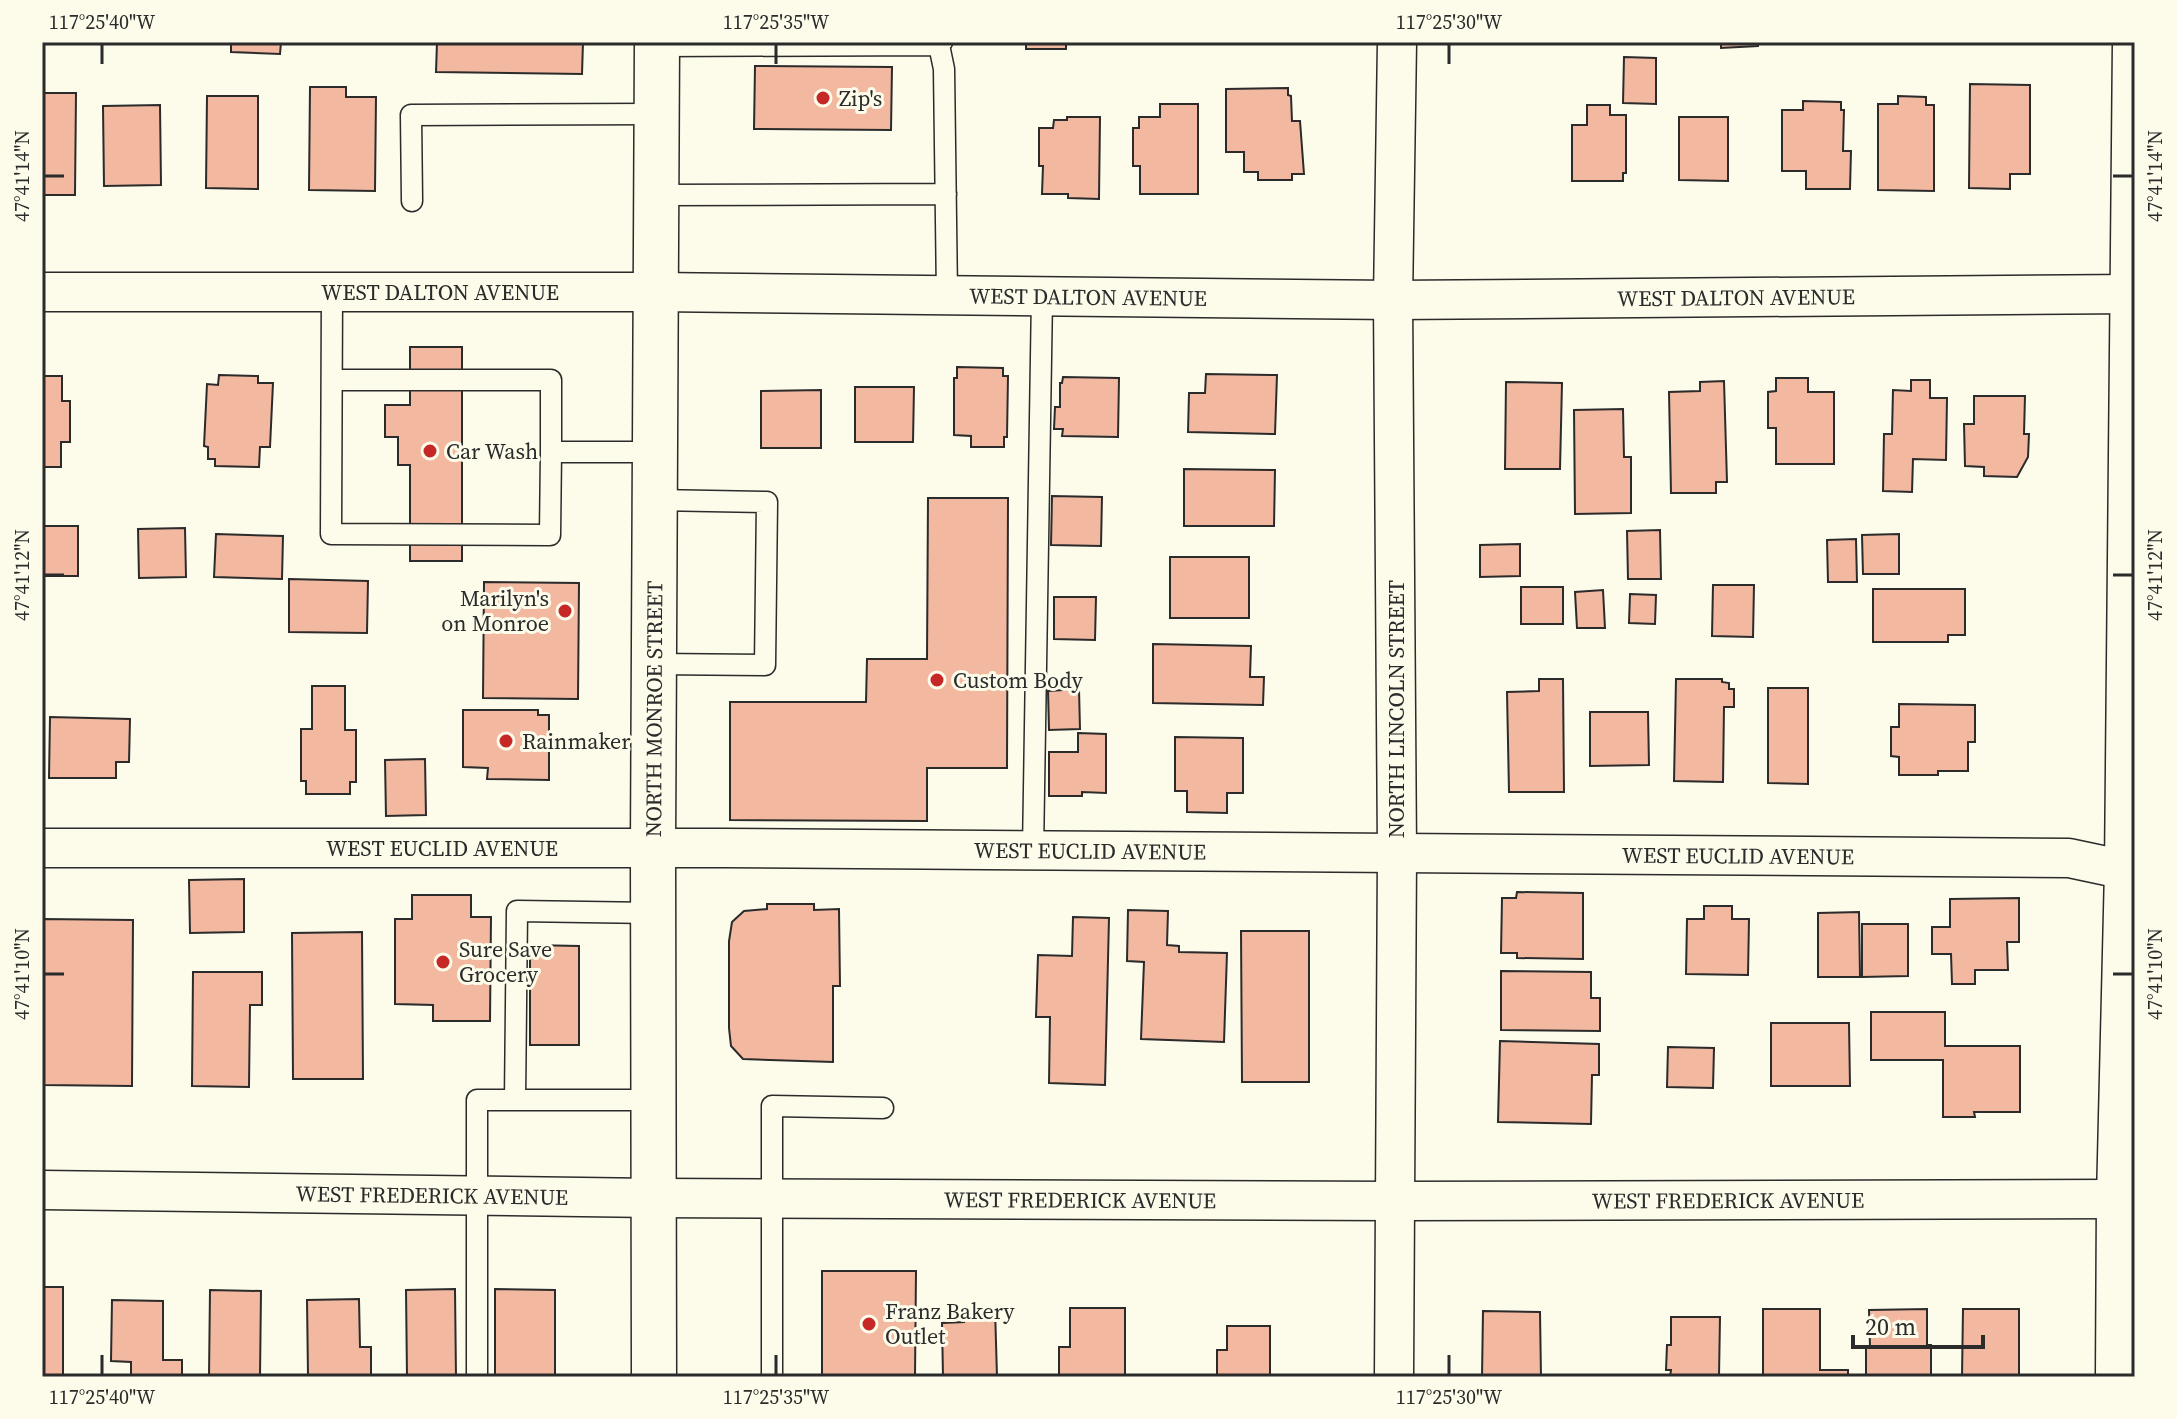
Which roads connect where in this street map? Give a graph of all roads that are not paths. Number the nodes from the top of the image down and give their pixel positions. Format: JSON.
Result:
{"nodes":[{"id":1,"x":1397,"y":42,"type":"edge"},
{"id":2,"x":2135,"y":42,"type":"edge"},
{"id":3,"x":657,"y":44,"type":"edge"},
{"id":4,"x":940,"y":44,"type":"edge"},
{"id":5,"x":657,"y":114,"type":"junction"},
{"id":6,"x":946,"y":194,"type":"junction"},
{"id":7,"x":656,"y":195,"type":"junction"},
{"id":8,"x":412,"y":201,"type":"dead end"},
{"id":9,"x":42,"y":292,"type":"edge"},
{"id":10,"x":332,"y":292,"type":"junction"},
{"id":11,"x":656,"y":292,"type":"junction"},
{"id":12,"x":2134,"y":294,"type":"edge"},
{"id":13,"x":947,"y":296,"type":"junction"},
{"id":14,"x":1042,"y":296,"type":"junction"},
{"id":15,"x":1393,"y":300,"type":"junction"},
{"id":16,"x":332,"y":380,"type":"junction"},
{"id":17,"x":551,"y":452,"type":"junction"},
{"id":18,"x":655,"y":452,"type":"junction"},
{"id":19,"x":655,"y":500,"type":"junction"},
{"id":20,"x":654,"y":664,"type":"junction"},
{"id":21,"x":42,"y":848,"type":"edge"},
{"id":22,"x":653,"y":848,"type":"junction"},
{"id":23,"x":1033,"y":851,"type":"junction"},
{"id":24,"x":1397,"y":853,"type":"junction"},
{"id":25,"x":2131,"y":871,"type":"edge"},
{"id":26,"x":653,"y":913,"type":"junction"},
{"id":27,"x":515,"y":1100,"type":"junction"},
{"id":28,"x":654,"y":1100,"type":"junction"},
{"id":29,"x":883,"y":1108,"type":"dead end"},
{"id":30,"x":42,"y":1190,"type":"edge"},
{"id":31,"x":477,"y":1196,"type":"junction"},
{"id":32,"x":654,"y":1198,"type":"junction"},
{"id":33,"x":772,"y":1198,"type":"junction"},
{"id":34,"x":2127,"y":1200,"type":"edge"},
{"id":35,"x":1395,"y":1201,"type":"junction"},
{"id":36,"x":477,"y":1377,"type":"edge"},
{"id":37,"x":654,"y":1377,"type":"edge"},
{"id":38,"x":772,"y":1377,"type":"edge"},
{"id":39,"x":1394,"y":1377,"type":"edge"},
{"id":40,"x":2118,"y":1377,"type":"edge"}],
"edges":[{"from":1,"to":15,"type":"street","name":"NORTH LINCOLN STREET"},
{"from":2,"to":12,"type":"main road"},
{"from":3,"to":4,"type":"lane"},
{"from":3,"to":5,"type":"main road","name":"NORTH MONROE STREET"},
{"from":4,"to":6,"type":"lane"},
{"from":5,"to":7,"type":"main road","name":"NORTH MONROE STREET"},
{"from":5,"to":8,"type":"lane"},
{"from":6,"to":7,"type":"lane"},
{"from":6,"to":13,"type":"lane"},
{"from":7,"to":11,"type":"main road","name":"NORTH MONROE STREET"},
{"from":9,"to":10,"type":"street","name":"WEST DALTON AVENUE"},
{"from":10,"to":11,"type":"street","name":"WEST DALTON AVENUE"},
{"from":10,"to":16,"type":"lane"},
{"from":11,"to":13,"type":"street","name":"WEST DALTON AVENUE"},
{"from":11,"to":18,"type":"main road","name":"NORTH MONROE STREET"},
{"from":12,"to":15,"type":"street","name":"WEST DALTON AVENUE"},
{"from":12,"to":25,"type":"main road"},
{"from":13,"to":14,"type":"street","name":"WEST DALTON AVENUE"},
{"from":14,"to":15,"type":"street","name":"WEST DALTON AVENUE"},
{"from":14,"to":23,"type":"lane"},
{"from":15,"to":24,"type":"street","name":"NORTH LINCOLN STREET"},
{"from":16,"to":17,"type":"lane"},
{"from":16,"to":17,"type":"lane"},
{"from":17,"to":18,"type":"lane"},
{"from":18,"to":19,"type":"main road","name":"NORTH MONROE STREET"},
{"from":19,"to":20,"type":"main road","name":"NORTH MONROE STREET"},
{"from":19,"to":20,"type":"lane"},
{"from":20,"to":22,"type":"main road","name":"NORTH MONROE STREET"},
{"from":21,"to":22,"type":"street","name":"WEST EUCLID AVENUE"},
{"from":22,"to":23,"type":"street","name":"WEST EUCLID AVENUE"},
{"from":22,"to":26,"type":"main road","name":"NORTH MONROE STREET"},
{"from":23,"to":24,"type":"street","name":"WEST EUCLID AVENUE"},
{"from":24,"to":25,"type":"street","name":"WEST EUCLID AVENUE"},
{"from":24,"to":35,"type":"street","name":"NORTH LINCOLN STREET"},
{"from":25,"to":34,"type":"main road"},
{"from":26,"to":27,"type":"lane"},
{"from":26,"to":28,"type":"main road","name":"NORTH MONROE STREET"},
{"from":27,"to":28,"type":"lane"},
{"from":27,"to":31,"type":"lane"},
{"from":28,"to":32,"type":"main road","name":"NORTH MONROE STREET"},
{"from":29,"to":33,"type":"lane"},
{"from":30,"to":31,"type":"street","name":"WEST FREDERICK AVENUE"},
{"from":31,"to":32,"type":"street","name":"WEST FREDERICK AVENUE"},
{"from":31,"to":36,"type":"lane"},
{"from":32,"to":33,"type":"street","name":"WEST FREDERICK AVENUE"},
{"from":32,"to":37,"type":"main road","name":"NORTH MONROE STREET"},
{"from":33,"to":35,"type":"street","name":"WEST FREDERICK AVENUE"},
{"from":33,"to":38,"type":"lane"},
{"from":34,"to":35,"type":"street","name":"WEST FREDERICK AVENUE"},
{"from":34,"to":40,"type":"main road"},
{"from":35,"to":39,"type":"street","name":"NORTH LINCOLN STREET"}]}
